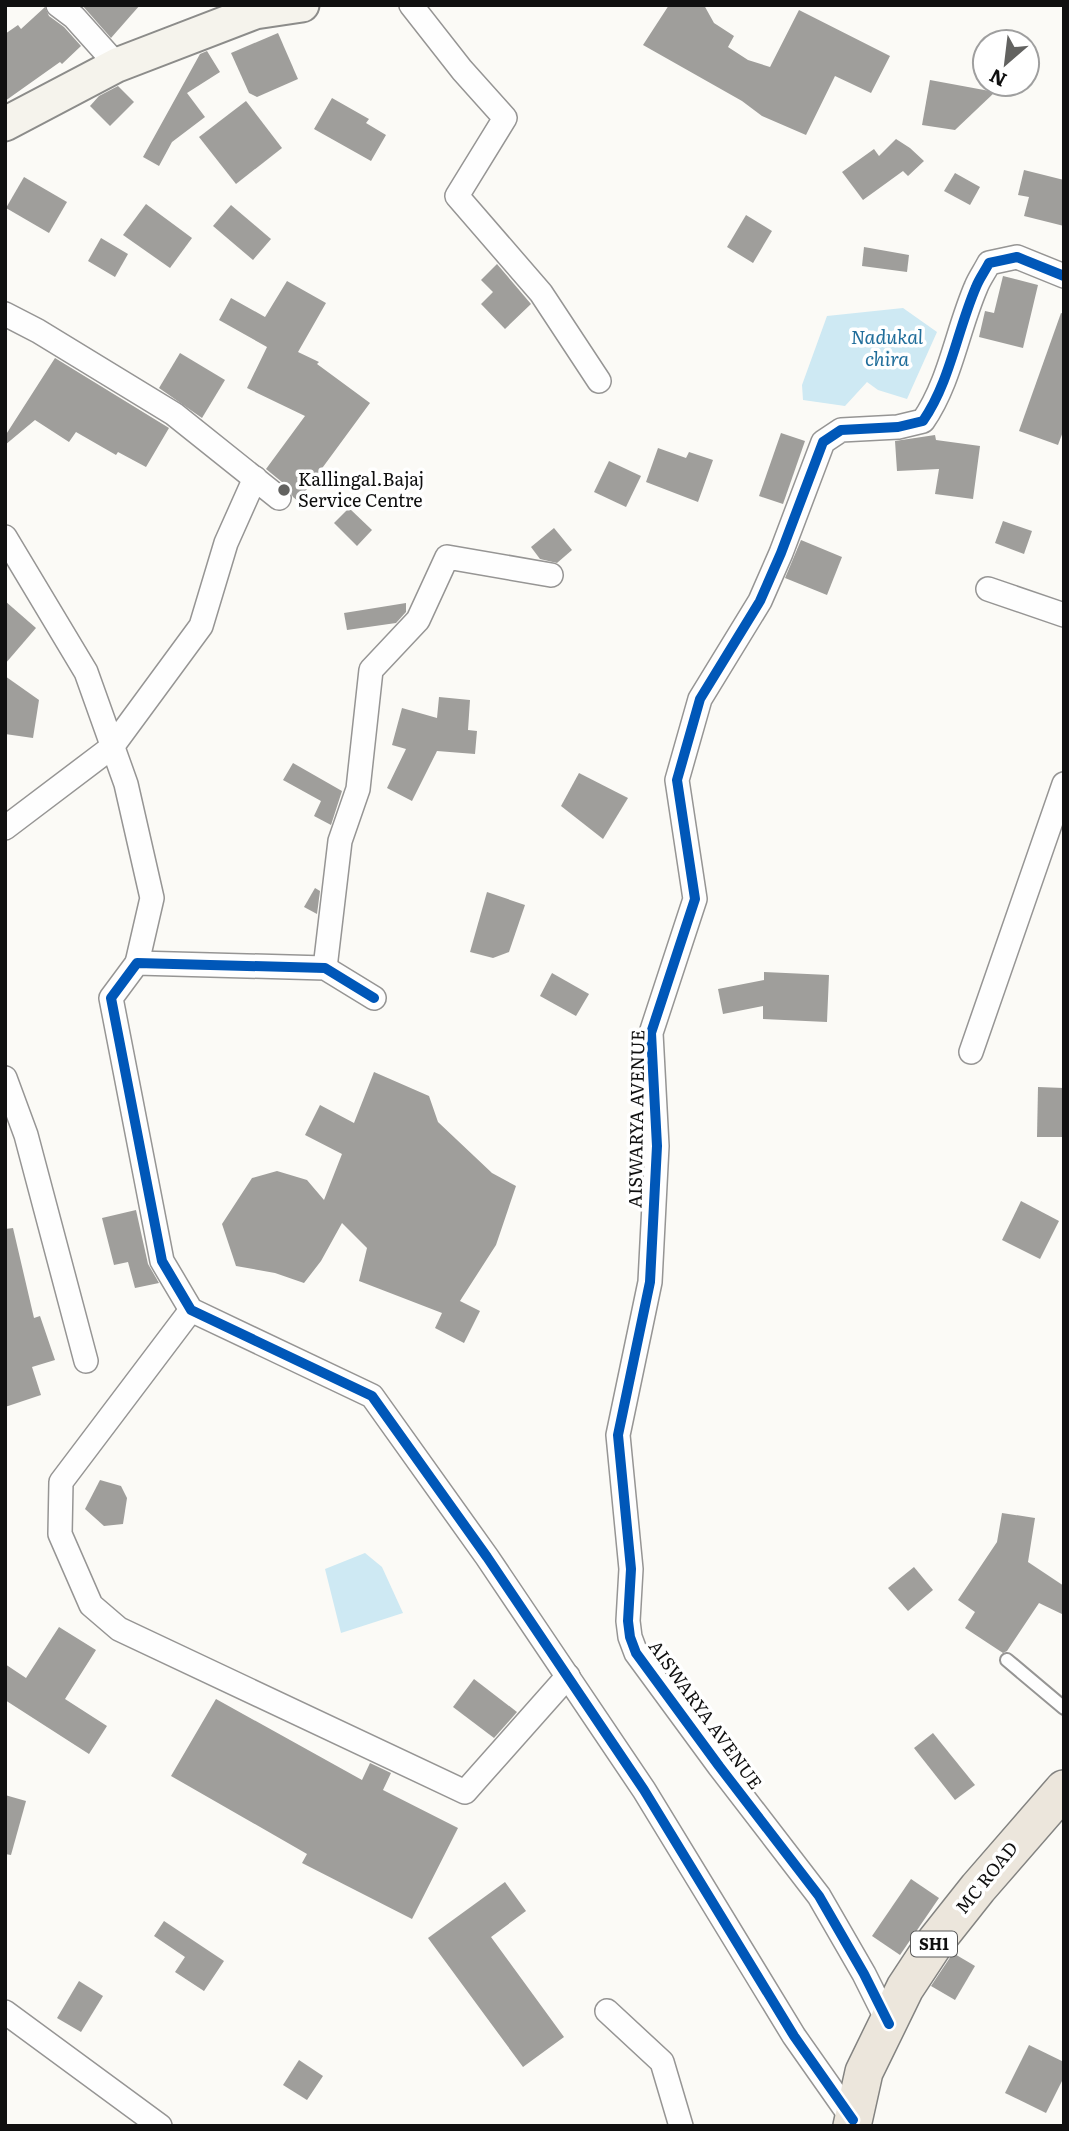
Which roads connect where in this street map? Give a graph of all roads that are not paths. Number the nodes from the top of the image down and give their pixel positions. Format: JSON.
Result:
{"nodes":[{"id":1,"x":58,"y":5,"type":"edge"},
{"id":2,"x":302,"y":5,"type":"edge"},
{"id":3,"x":411,"y":5,"type":"edge"},
{"id":4,"x":117,"y":65,"type":"junction"},
{"id":5,"x":5,"y":124,"type":"edge"},
{"id":6,"x":1064,"y":276,"type":"edge"},
{"id":7,"x":5,"y":314,"type":"edge"},
{"id":8,"x":599,"y":381,"type":"dead end"},
{"id":9,"x":255,"y":478,"type":"junction"},
{"id":10,"x":279,"y":498,"type":"dead end"},
{"id":11,"x":5,"y":537,"type":"edge"},
{"id":12,"x":551,"y":575,"type":"dead end"},
{"id":13,"x":988,"y":589,"type":"dead end"},
{"id":14,"x":1064,"y":615,"type":"edge"},
{"id":15,"x":113,"y":747,"type":"junction"},
{"id":16,"x":1064,"y":784,"type":"edge"},
{"id":17,"x":5,"y":828,"type":"edge"},
{"id":18,"x":137,"y":962,"type":"junction"},
{"id":19,"x":325,"y":968,"type":"junction"},
{"id":20,"x":374,"y":998,"type":"dead end"},
{"id":21,"x":971,"y":1052,"type":"dead end"},
{"id":22,"x":5,"y":1078,"type":"edge"},
{"id":23,"x":191,"y":1310,"type":"junction"},
{"id":24,"x":86,"y":1361,"type":"dead end"},
{"id":25,"x":1007,"y":1660,"type":"dead end"},
{"id":26,"x":568,"y":1676,"type":"junction"},
{"id":27,"x":1064,"y":1708,"type":"edge"},
{"id":28,"x":1064,"y":1789,"type":"edge"},
{"id":29,"x":607,"y":2011,"type":"dead end"},
{"id":30,"x":5,"y":2012,"type":"edge"},
{"id":31,"x":889,"y":2024,"type":"junction"},
{"id":32,"x":852,"y":2123,"type":"edge"},
{"id":33,"x":160,"y":2126,"type":"edge"},
{"id":34,"x":681,"y":2126,"type":"edge"}],
"edges":[{"from":1,"to":4,"type":"street"},
{"from":2,"to":4,"type":"main road"},
{"from":3,"to":8,"type":"street"},
{"from":4,"to":5,"type":"main road"},
{"from":6,"to":31,"type":"street","name":"AISWARYA AVENUE"},
{"from":7,"to":9,"type":"street"},
{"from":9,"to":10,"type":"street"},
{"from":9,"to":15,"type":"street"},
{"from":11,"to":15,"type":"street"},
{"from":12,"to":19,"type":"street"},
{"from":13,"to":14,"type":"street"},
{"from":15,"to":17,"type":"street"},
{"from":15,"to":18,"type":"street"},
{"from":16,"to":21,"type":"street"},
{"from":18,"to":19,"type":"street"},
{"from":18,"to":23,"type":"street"},
{"from":19,"to":20,"type":"street"},
{"from":22,"to":24,"type":"street"},
{"from":23,"to":26,"type":"street"},
{"from":23,"to":26,"type":"street"},
{"from":25,"to":27,"type":"lane"},
{"from":26,"to":32,"type":"street"},
{"from":28,"to":31,"type":"main road","name":"MC ROAD","number":"SH1"},
{"from":29,"to":34,"type":"street"},
{"from":30,"to":33,"type":"street"},
{"from":31,"to":32,"type":"main road","name":"MC ROAD","number":"SH1"}]}
